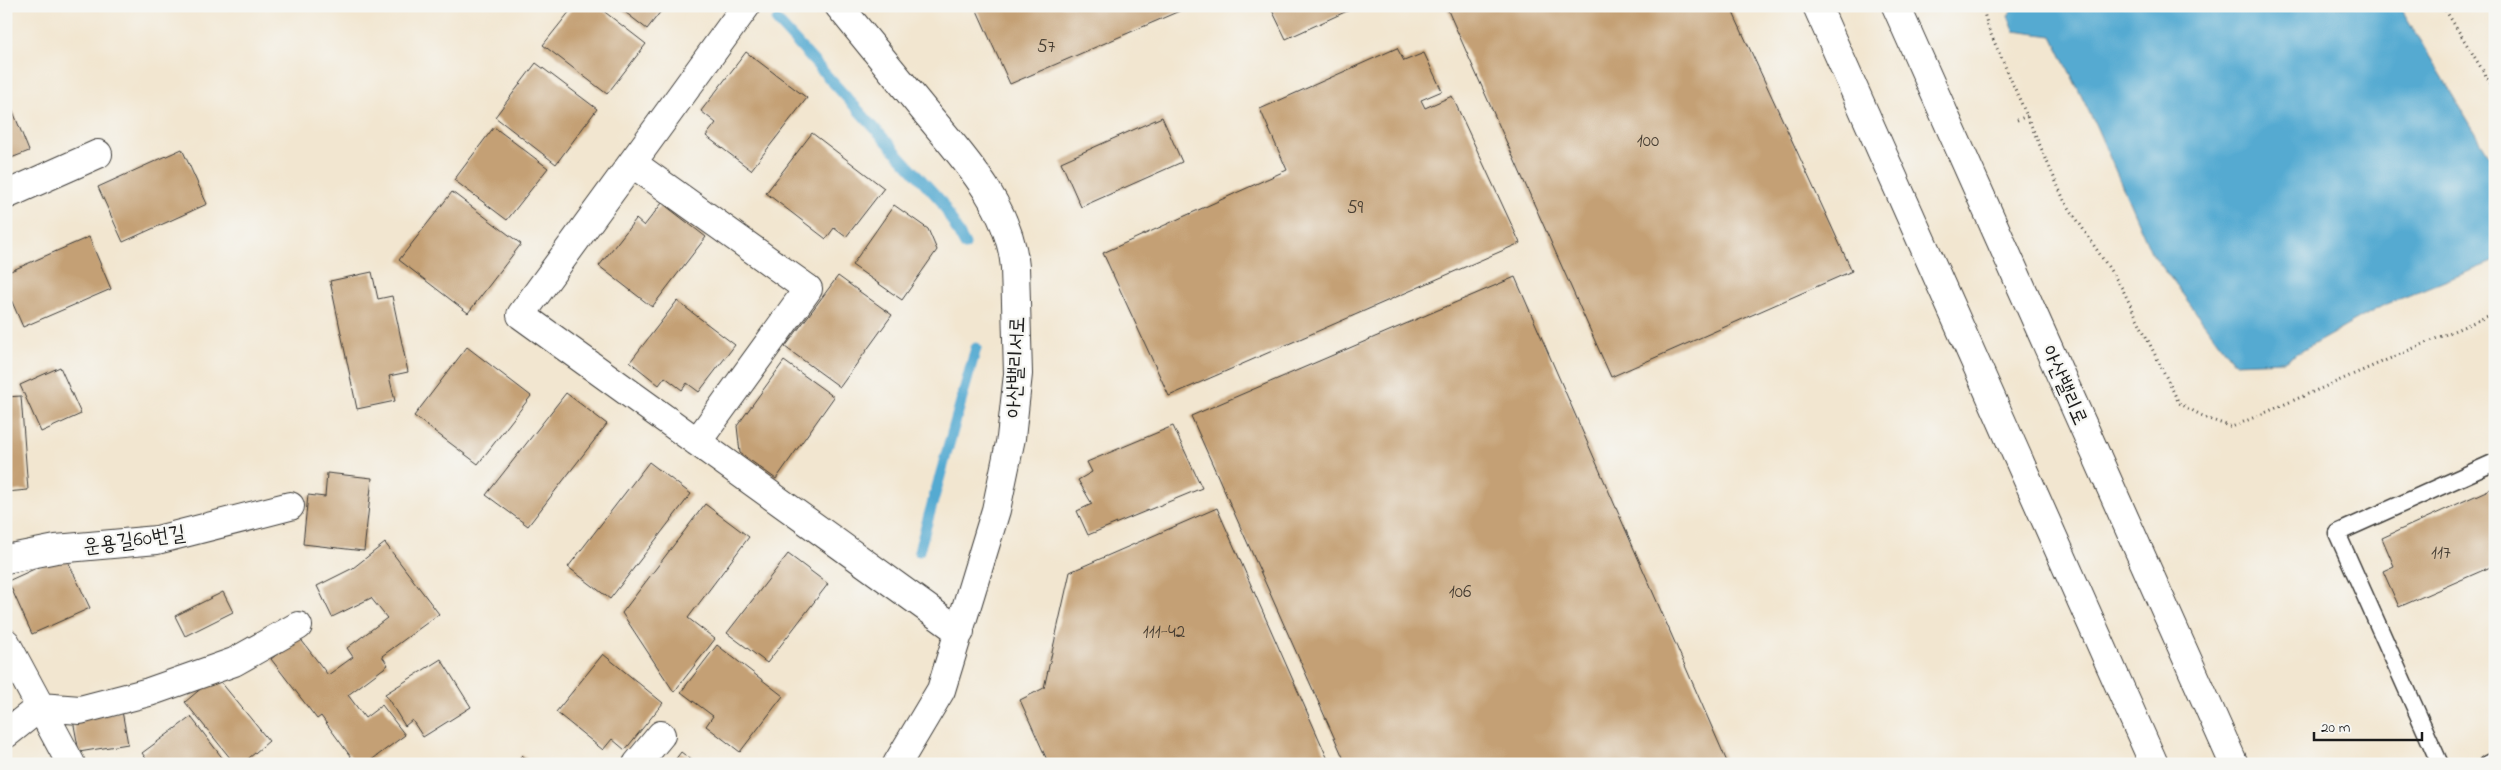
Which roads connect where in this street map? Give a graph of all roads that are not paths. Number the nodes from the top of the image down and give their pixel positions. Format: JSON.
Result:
{"nodes":[{"id":1,"x":746,"y":6,"type":"edge"},
{"id":2,"x":839,"y":6,"type":"edge"},
{"id":3,"x":1817,"y":6,"type":"edge"},
{"id":4,"x":1896,"y":6,"type":"edge"},
{"id":5,"x":98,"y":154,"type":"dead end"},
{"id":6,"x":632,"y":163,"type":"junction"},
{"id":7,"x":6,"y":195,"type":"edge"},
{"id":8,"x":697,"y":442,"type":"junction"},
{"id":9,"x":2495,"y":462,"type":"edge"},
{"id":10,"x":290,"y":506,"type":"dead end"},
{"id":11,"x":6,"y":559,"type":"edge"},
{"id":12,"x":298,"y":626,"type":"dead end"},
{"id":13,"x":960,"y":632,"type":"junction"},
{"id":14,"x":6,"y":643,"type":"edge"},
{"id":15,"x":40,"y":707,"type":"junction"},
{"id":16,"x":6,"y":734,"type":"edge"},
{"id":17,"x":661,"y":735,"type":"dead end"},
{"id":18,"x":2495,"y":760,"type":"edge"},
{"id":19,"x":71,"y":764,"type":"edge"},
{"id":20,"x":637,"y":764,"type":"edge"},
{"id":21,"x":897,"y":764,"type":"edge"},
{"id":22,"x":2154,"y":764,"type":"edge"},
{"id":23,"x":2234,"y":764,"type":"edge"},
{"id":24,"x":2440,"y":764,"type":"edge"},
{"id":25,"x":2487,"y":764,"type":"edge"}],
"edges":[{"from":1,"to":6,"type":"street"},
{"from":2,"to":13,"type":"street","name":"아산밸리서로"},
{"from":3,"to":22,"type":"street"},
{"from":4,"to":23,"type":"street","name":"아산밸리로"},
{"from":5,"to":7,"type":"street"},
{"from":6,"to":8,"type":"street"},
{"from":6,"to":8,"type":"street"},
{"from":8,"to":13,"type":"street"},
{"from":9,"to":24,"type":"lane"},
{"from":10,"to":11,"type":"street","name":"운용길60번길"},
{"from":12,"to":15,"type":"street"},
{"from":13,"to":21,"type":"street","name":"아산밸리서로"},
{"from":14,"to":15,"type":"street"},
{"from":15,"to":16,"type":"street"},
{"from":15,"to":19,"type":"street"},
{"from":17,"to":20,"type":"street"},
{"from":18,"to":25,"type":"lane"}]}
